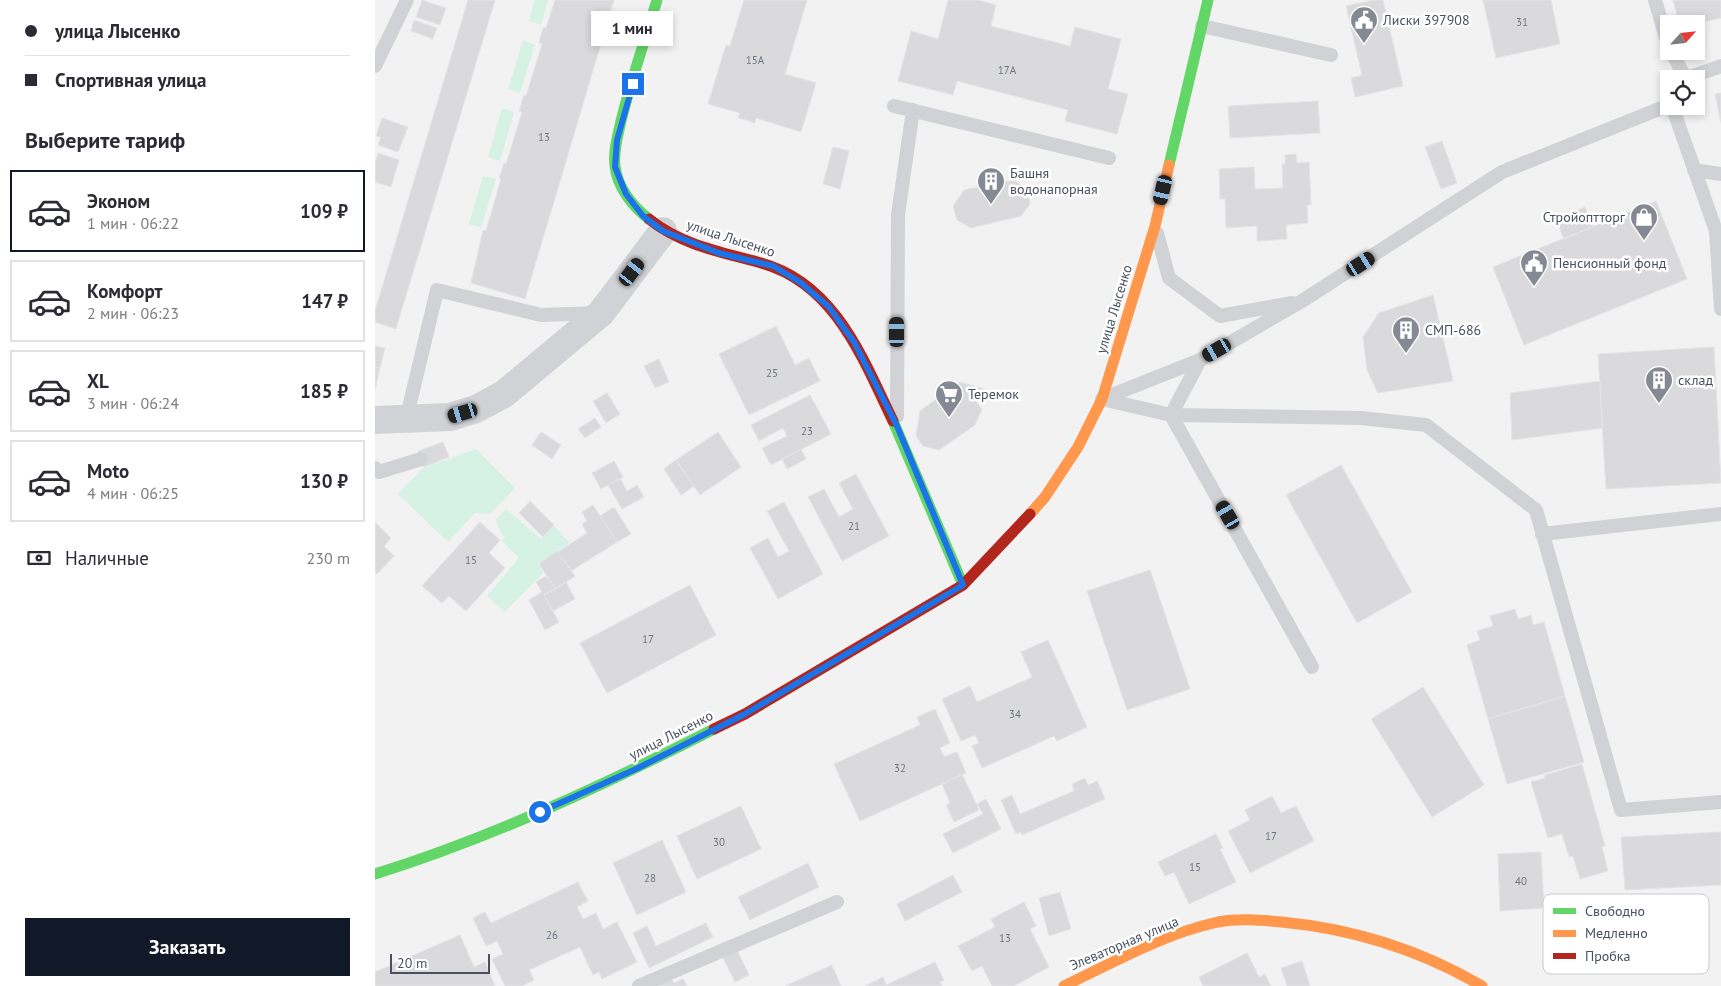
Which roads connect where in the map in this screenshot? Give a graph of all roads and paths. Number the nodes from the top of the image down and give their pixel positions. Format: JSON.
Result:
{"nodes":[{"id":1,"x":407,"y":0,"type":"edge"},
{"id":2,"x":657,"y":0,"type":"edge"},
{"id":3,"x":1208,"y":0,"type":"edge"},
{"id":4,"x":1655,"y":0,"type":"edge"},
{"id":5,"x":1660,"y":17,"type":"edge"},
{"id":6,"x":1202,"y":26,"type":"junction"},
{"id":7,"x":1331,"y":55,"type":"dead end"},
{"id":8,"x":375,"y":66,"type":"edge"},
{"id":9,"x":1721,"y":66,"type":"edge"},
{"id":10,"x":1705,"y":71,"type":"edge"},
{"id":11,"x":894,"y":106,"type":"dead end"},
{"id":12,"x":913,"y":110,"type":"junction"},
{"id":13,"x":1660,"y":110,"type":"edge"},
{"id":14,"x":1673,"y":115,"type":"edge"},
{"id":15,"x":1109,"y":158,"type":"dead end"},
{"id":16,"x":1694,"y":170,"type":"junction"},
{"id":17,"x":1721,"y":174,"type":"edge"},
{"id":18,"x":1155,"y":226,"type":"junction"},
{"id":19,"x":663,"y":231,"type":"junction"},
{"id":20,"x":1302,"y":301,"type":"junction"},
{"id":21,"x":1721,"y":309,"type":"edge"},
{"id":22,"x":601,"y":313,"type":"junction"},
{"id":23,"x":1200,"y":360,"type":"junction"},
{"id":24,"x":1102,"y":398,"type":"junction"},
{"id":25,"x":1171,"y":415,"type":"junction"},
{"id":26,"x":375,"y":420,"type":"edge"},
{"id":27,"x":406,"y":420,"type":"junction"},
{"id":28,"x":897,"y":426,"type":"junction"},
{"id":29,"x":421,"y":459,"type":"dead end"},
{"id":30,"x":375,"y":468,"type":"edge"},
{"id":31,"x":1721,"y":514,"type":"edge"},
{"id":32,"x":1542,"y":534,"type":"junction"},
{"id":33,"x":963,"y":585,"type":"junction"},
{"id":34,"x":1312,"y":666,"type":"dead end"},
{"id":35,"x":1721,"y":802,"type":"edge"},
{"id":36,"x":375,"y":874,"type":"edge"},
{"id":37,"x":837,"y":902,"type":"dead end"},
{"id":38,"x":639,"y":986,"type":"edge"},
{"id":39,"x":1064,"y":986,"type":"edge"},
{"id":40,"x":1483,"y":986,"type":"edge"}],
"edges":[{"from":1,"to":8,"type":"lane"},
{"from":2,"to":19,"type":"main road","name":"улица Лысенко"},
{"from":3,"to":6,"type":"main road","name":"улица Лысенко"},
{"from":4,"to":5,"type":"lane"},
{"from":6,"to":7,"type":"lane"},
{"from":6,"to":18,"type":"main road","name":"улица Лысенко"},
{"from":9,"to":10,"type":"lane"},
{"from":11,"to":12,"type":"lane"},
{"from":12,"to":15,"type":"lane"},
{"from":12,"to":28,"type":"lane"},
{"from":13,"to":20,"type":"lane"},
{"from":14,"to":16,"type":"lane"},
{"from":16,"to":17,"type":"lane"},
{"from":16,"to":21,"type":"lane"},
{"from":18,"to":20,"type":"lane"},
{"from":18,"to":24,"type":"main road","name":"улица Лысенко"},
{"from":19,"to":22,"type":"street"},
{"from":19,"to":28,"type":"main road","name":"улица Лысенко"},
{"from":20,"to":23,"type":"lane"},
{"from":22,"to":27,"type":"street"},
{"from":22,"to":27,"type":"lane"},
{"from":23,"to":24,"type":"lane"},
{"from":23,"to":25,"type":"lane"},
{"from":24,"to":25,"type":"lane"},
{"from":24,"to":33,"type":"main road","name":"улица Лысенко"},
{"from":25,"to":32,"type":"lane"},
{"from":25,"to":34,"type":"lane"},
{"from":26,"to":27,"type":"street"},
{"from":28,"to":33,"type":"main road","name":"улица Лысенко"},
{"from":29,"to":30,"type":"lane"},
{"from":31,"to":32,"type":"lane"},
{"from":32,"to":35,"type":"lane"},
{"from":33,"to":36,"type":"main road","name":"улица Лысенко"},
{"from":37,"to":38,"type":"lane"},
{"from":39,"to":40,"type":"main road","name":"Элеваторная улица"}]}
